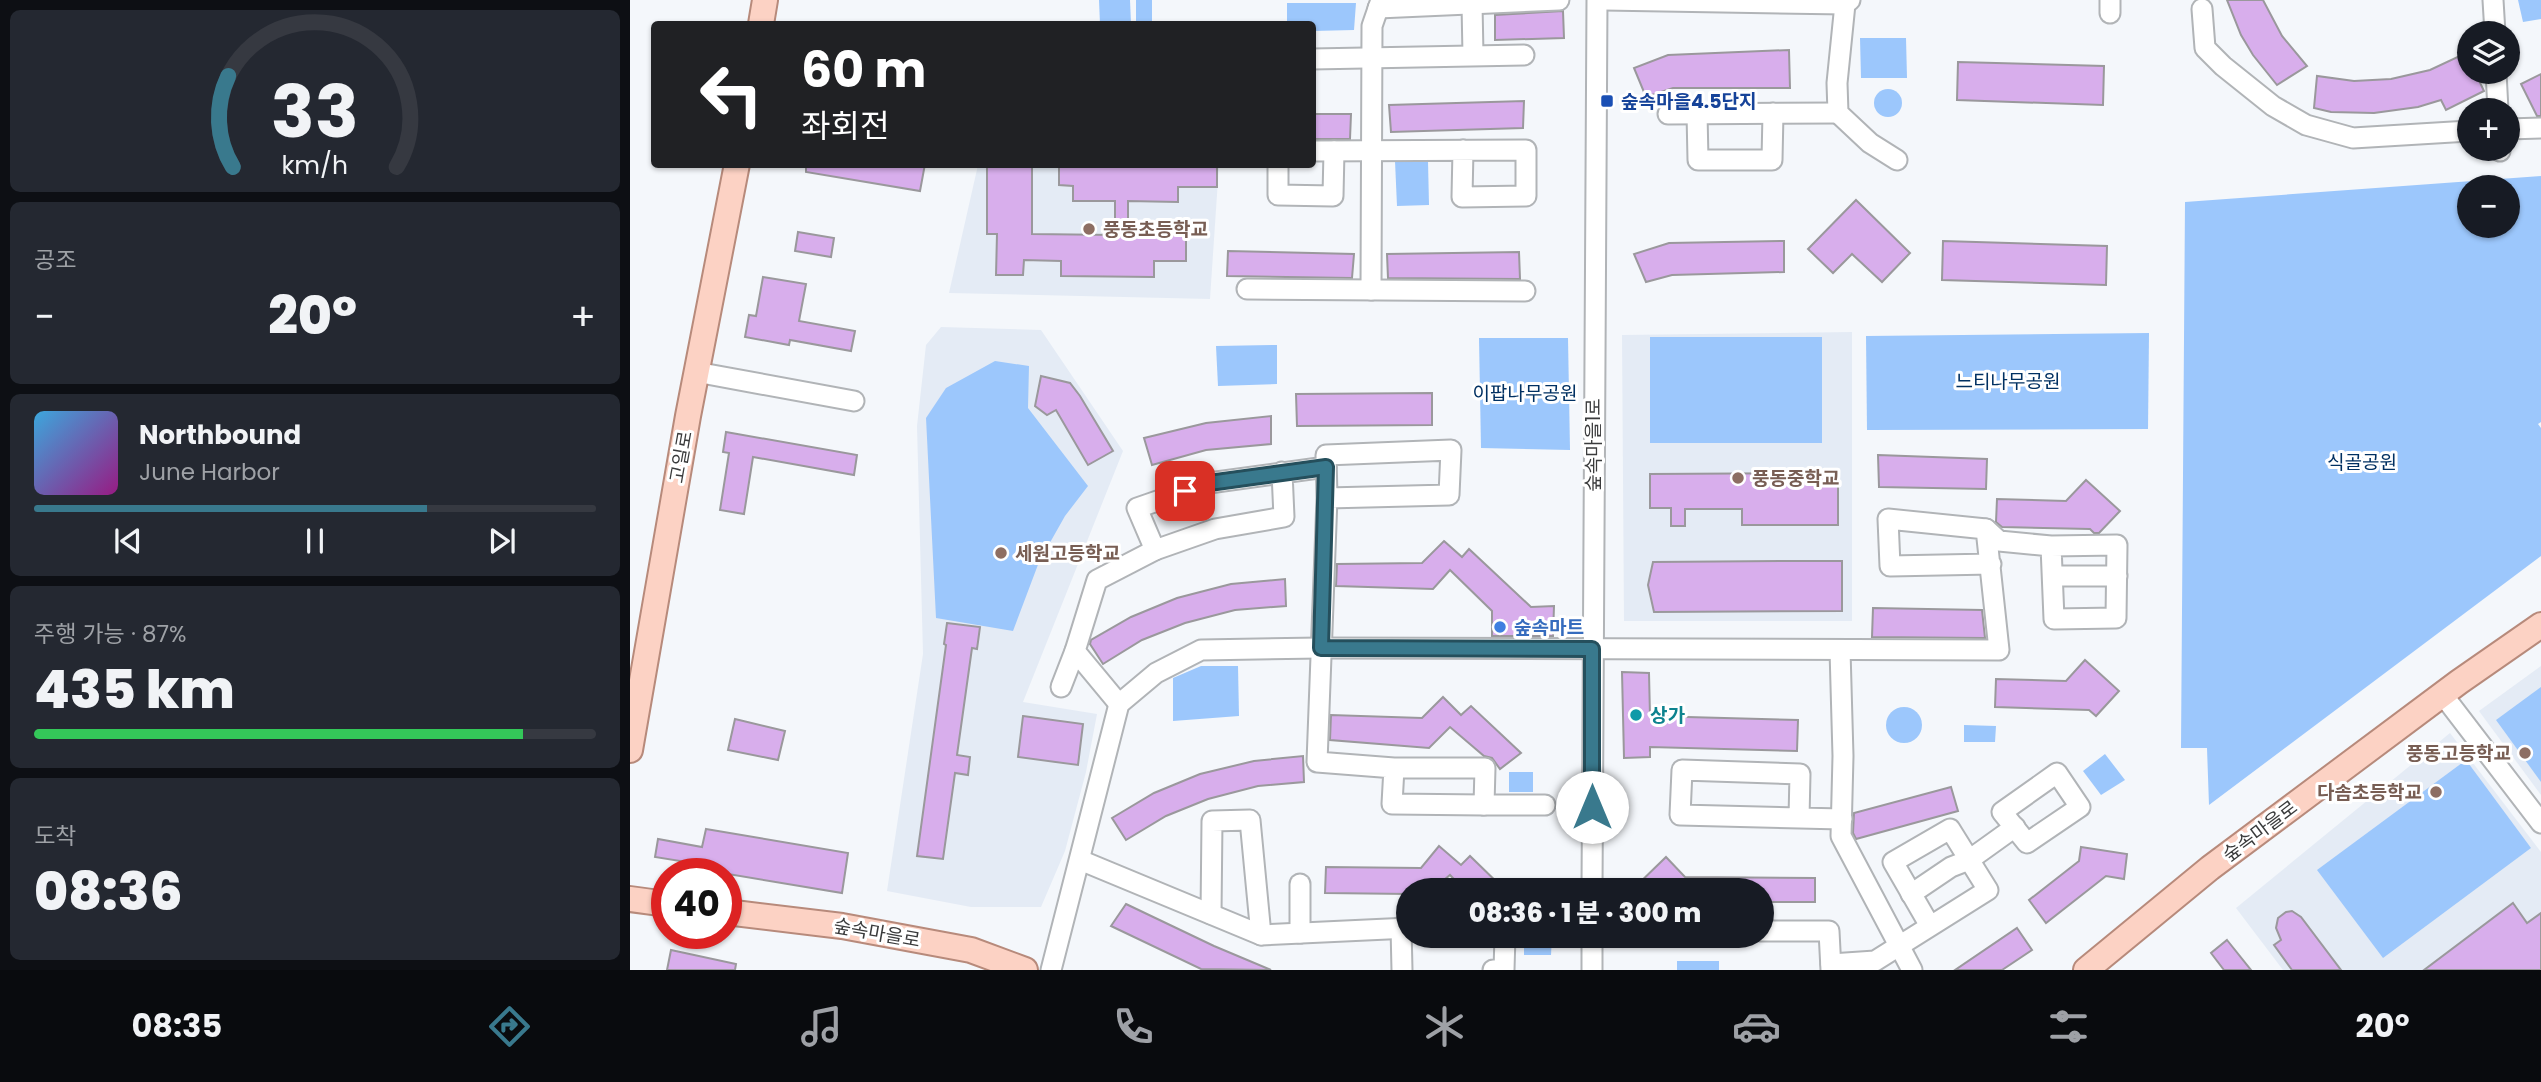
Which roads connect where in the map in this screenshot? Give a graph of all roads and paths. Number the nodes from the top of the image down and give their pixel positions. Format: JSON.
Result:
{"nodes":[{"id":1,"x":765,"y":0,"type":"edge"},
{"id":2,"x":1559,"y":0,"type":"edge"},
{"id":3,"x":1597,"y":0,"type":"edge"},
{"id":4,"x":1604,"y":0,"type":"edge"},
{"id":5,"x":2493,"y":0,"type":"edge"},
{"id":6,"x":1781,"y":1,"type":"edge"},
{"id":7,"x":1847,"y":2,"type":"edge"},
{"id":8,"x":1380,"y":4,"type":"edge"},
{"id":9,"x":1472,"y":4,"type":"junction"},
{"id":10,"x":2202,"y":9,"type":"dead end"},
{"id":11,"x":762,"y":21,"type":"edge"},
{"id":12,"x":2494,"y":21,"type":"edge"},
{"id":13,"x":1473,"y":55,"type":"junction"},
{"id":14,"x":1524,"y":55,"type":"dead end"},
{"id":15,"x":1316,"y":59,"type":"edge"},
{"id":16,"x":1372,"y":59,"type":"junction"},
{"id":17,"x":1697,"y":113,"type":"junction"},
{"id":18,"x":1773,"y":113,"type":"junction"},
{"id":19,"x":1838,"y":113,"type":"junction"},
{"id":20,"x":1668,"y":114,"type":"dead end"},
{"id":21,"x":2541,"y":128,"type":"edge"},
{"id":22,"x":2520,"y":129,"type":"edge"},
{"id":23,"x":2457,"y":132,"type":"edge"},
{"id":24,"x":1463,"y":150,"type":"dead end"},
{"id":25,"x":1316,"y":151,"type":"edge"},
{"id":26,"x":1334,"y":151,"type":"junction"},
{"id":27,"x":1372,"y":151,"type":"junction"},
{"id":28,"x":1897,"y":160,"type":"dead end"},
{"id":29,"x":736,"y":168,"type":"edge"},
{"id":30,"x":1278,"y":168,"type":"edge"},
{"id":31,"x":1247,"y":289,"type":"dead end"},
{"id":32,"x":1371,"y":289,"type":"junction"},
{"id":33,"x":1525,"y":291,"type":"dead end"},
{"id":34,"x":696,"y":372,"type":"junction"},
{"id":35,"x":854,"y":401,"type":"dead end"},
{"id":36,"x":1326,"y":467,"type":"junction"},
{"id":37,"x":1282,"y":472,"type":"junction"},
{"id":38,"x":1327,"y":498,"type":"junction"},
{"id":39,"x":1986,"y":528,"type":"junction"},
{"id":40,"x":2051,"y":546,"type":"junction"},
{"id":41,"x":1155,"y":550,"type":"junction"},
{"id":42,"x":1991,"y":564,"type":"junction"},
{"id":43,"x":2053,"y":576,"type":"junction"},
{"id":44,"x":2117,"y":576,"type":"junction"},
{"id":45,"x":2541,"y":625,"type":"edge"},
{"id":46,"x":1321,"y":648,"type":"junction"},
{"id":47,"x":1592,"y":649,"type":"junction"},
{"id":48,"x":1840,"y":650,"type":"junction"},
{"id":49,"x":1075,"y":651,"type":"junction"},
{"id":50,"x":1061,"y":687,"type":"dead end"},
{"id":51,"x":2442,"y":695,"type":"junction"},
{"id":52,"x":1119,"y":704,"type":"junction"},
{"id":53,"x":630,"y":750,"type":"edge"},
{"id":54,"x":1394,"y":768,"type":"junction"},
{"id":55,"x":1484,"y":805,"type":"junction"},
{"id":56,"x":1545,"y":805,"type":"dead end"},
{"id":57,"x":1799,"y":818,"type":"junction"},
{"id":58,"x":1842,"y":819,"type":"junction"},
{"id":59,"x":2541,"y":823,"type":"edge"},
{"id":60,"x":2015,"y":827,"type":"dead end"},
{"id":61,"x":1080,"y":860,"type":"junction"},
{"id":62,"x":1969,"y":860,"type":"junction"},
{"id":63,"x":1592,"y":878,"type":"edge"},
{"id":64,"x":1300,"y":884,"type":"dead end"},
{"id":65,"x":1912,"y":894,"type":"junction"},
{"id":66,"x":630,"y":900,"type":"edge"},
{"id":67,"x":651,"y":902,"type":"edge"},
{"id":68,"x":742,"y":914,"type":"edge"},
{"id":69,"x":1211,"y":914,"type":"junction"},
{"id":70,"x":1930,"y":926,"type":"junction"},
{"id":71,"x":1396,"y":928,"type":"edge"},
{"id":72,"x":1774,"y":931,"type":"edge"},
{"id":73,"x":1300,"y":933,"type":"junction"},
{"id":74,"x":1261,"y":935,"type":"junction"},
{"id":75,"x":1899,"y":946,"type":"junction"},
{"id":76,"x":1404,"y":948,"type":"edge"},
{"id":77,"x":1504,"y":948,"type":"edge"},
{"id":78,"x":1592,"y":948,"type":"edge"},
{"id":79,"x":1831,"y":967,"type":"edge"},
{"id":80,"x":1025,"y":970,"type":"edge"},
{"id":81,"x":1051,"y":970,"type":"edge"},
{"id":82,"x":1402,"y":970,"type":"edge"},
{"id":83,"x":1493,"y":970,"type":"edge"},
{"id":84,"x":1504,"y":970,"type":"edge"},
{"id":85,"x":1514,"y":970,"type":"edge"},
{"id":86,"x":1592,"y":970,"type":"edge"},
{"id":87,"x":1912,"y":970,"type":"edge"},
{"id":88,"x":2086,"y":970,"type":"edge"}],
"edges":[{"from":1,"to":11,"type":"main road"},
{"from":2,"to":9,"type":"street"},
{"from":3,"to":47,"type":"street","name":"숲속마을1로"},
{"from":4,"to":6,"type":"street"},
{"from":5,"to":12,"type":"street"},
{"from":6,"to":7,"type":"street"},
{"from":7,"to":19,"type":"street"},
{"from":8,"to":9,"type":"street"},
{"from":8,"to":16,"type":"street"},
{"from":9,"to":13,"type":"street"},
{"from":10,"to":23,"type":"street"},
{"from":13,"to":14,"type":"street"},
{"from":13,"to":16,"type":"street"},
{"from":15,"to":16,"type":"street"},
{"from":16,"to":27,"type":"street"},
{"from":17,"to":18,"type":"street"},
{"from":17,"to":18,"type":"street"},
{"from":17,"to":20,"type":"street"},
{"from":18,"to":19,"type":"street"},
{"from":19,"to":28,"type":"street"},
{"from":21,"to":22,"type":"street"},
{"from":24,"to":27,"type":"street"},
{"from":25,"to":26,"type":"street"},
{"from":26,"to":27,"type":"street"},
{"from":26,"to":30,"type":"street"},
{"from":27,"to":32,"type":"street"},
{"from":29,"to":34,"type":"main road","name":"고일로"},
{"from":31,"to":32,"type":"street"},
{"from":32,"to":33,"type":"street"},
{"from":34,"to":35,"type":"street"},
{"from":34,"to":53,"type":"main road","name":"고일로"},
{"from":36,"to":37,"type":"street"},
{"from":36,"to":38,"type":"street"},
{"from":36,"to":38,"type":"street"},
{"from":37,"to":41,"type":"street"},
{"from":37,"to":41,"type":"street"},
{"from":38,"to":46,"type":"street"},
{"from":39,"to":40,"type":"street"},
{"from":39,"to":42,"type":"street"},
{"from":39,"to":42,"type":"street"},
{"from":40,"to":43,"type":"street"},
{"from":40,"to":44,"type":"street"},
{"from":41,"to":49,"type":"street"},
{"from":42,"to":48,"type":"street"},
{"from":43,"to":44,"type":"street"},
{"from":43,"to":44,"type":"street"},
{"from":45,"to":51,"type":"main road","name":"숲속마을로"},
{"from":46,"to":47,"type":"street"},
{"from":46,"to":52,"type":"street"},
{"from":46,"to":54,"type":"street"},
{"from":47,"to":48,"type":"street"},
{"from":47,"to":63,"type":"street","name":"숲속마을1로"},
{"from":48,"to":58,"type":"street"},
{"from":49,"to":50,"type":"street"},
{"from":49,"to":52,"type":"street"},
{"from":51,"to":59,"type":"street"},
{"from":51,"to":88,"type":"main road","name":"숲속마을로"},
{"from":52,"to":61,"type":"street"},
{"from":54,"to":55,"type":"street"},
{"from":54,"to":55,"type":"street"},
{"from":55,"to":56,"type":"street"},
{"from":57,"to":57,"type":"street"},
{"from":57,"to":58,"type":"street"},
{"from":58,"to":75,"type":"street"},
{"from":60,"to":62,"type":"street"},
{"from":61,"to":69,"type":"street"},
{"from":61,"to":81,"type":"street"},
{"from":62,"to":65,"type":"street"},
{"from":62,"to":65,"type":"street"},
{"from":62,"to":70,"type":"street"},
{"from":64,"to":73,"type":"street"},
{"from":65,"to":70,"type":"street"},
{"from":66,"to":67,"type":"main road"},
{"from":68,"to":80,"type":"main road","name":"숲속마을로"},
{"from":69,"to":74,"type":"street"},
{"from":69,"to":74,"type":"street"},
{"from":70,"to":75,"type":"street"},
{"from":71,"to":73,"type":"street"},
{"from":72,"to":79,"type":"street"},
{"from":73,"to":74,"type":"street"},
{"from":75,"to":79,"type":"street"},
{"from":75,"to":87,"type":"street"},
{"from":76,"to":82,"type":"street"},
{"from":77,"to":84,"type":"street"},
{"from":78,"to":86,"type":"street"},
{"from":83,"to":84,"type":"street"},
{"from":84,"to":85,"type":"street"}]}
